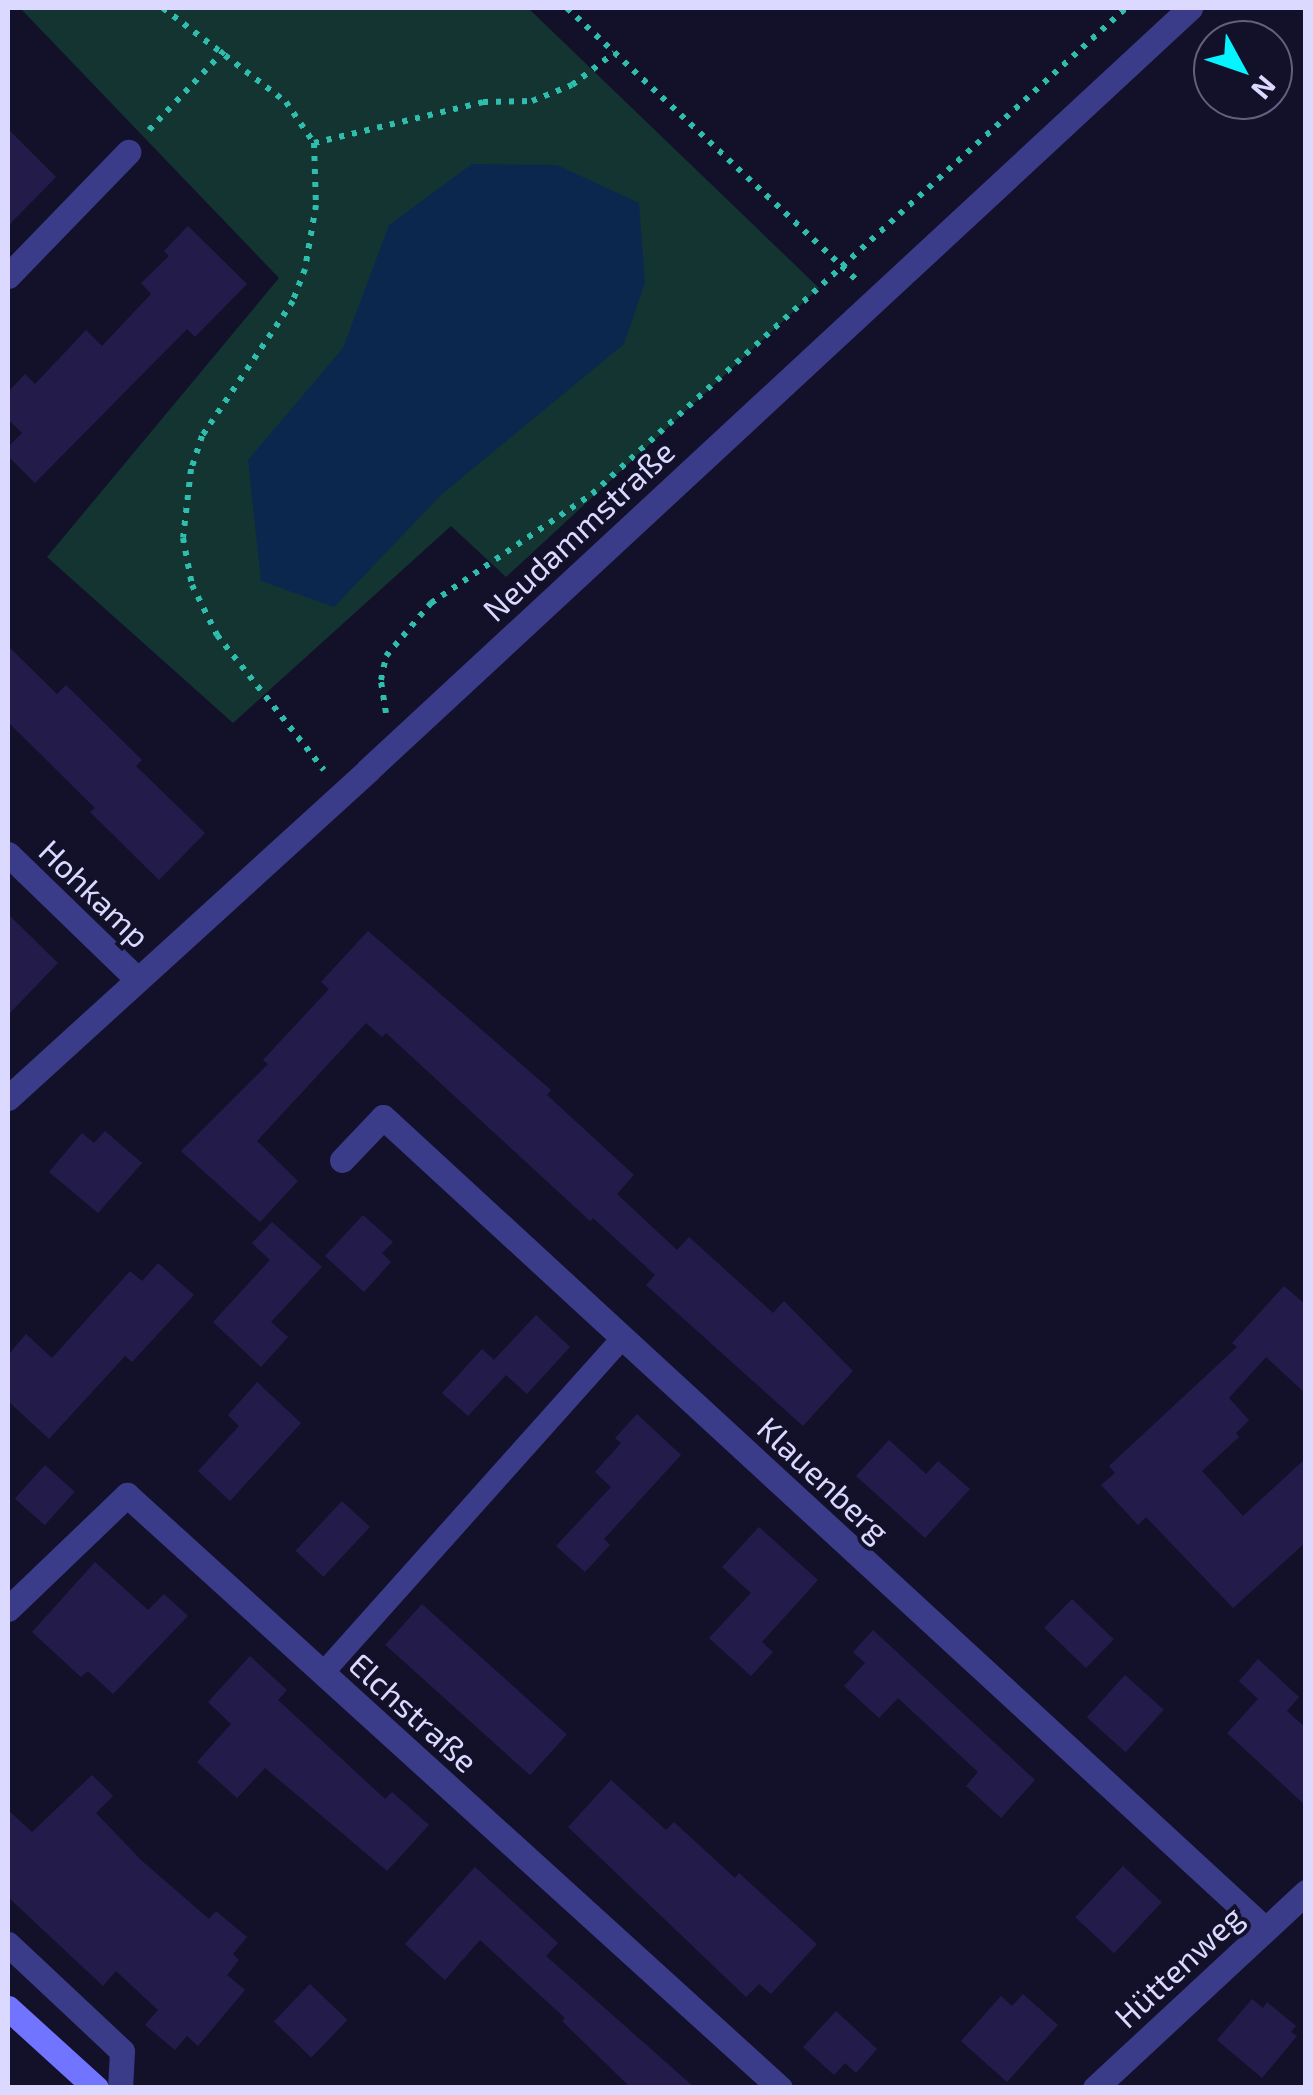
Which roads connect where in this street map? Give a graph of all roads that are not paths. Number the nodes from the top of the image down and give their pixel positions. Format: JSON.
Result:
{"nodes":[{"id":1,"x":1190,"y":8,"type":"edge"},
{"id":2,"x":128,"y":152,"type":"road end"},
{"id":3,"x":8,"y":276,"type":"edge"},
{"id":4,"x":8,"y":854,"type":"edge"},
{"id":5,"x":136,"y":979,"type":"junction"},
{"id":6,"x":8,"y":1098,"type":"edge"},
{"id":7,"x":342,"y":1160,"type":"dead end"},
{"id":8,"x":622,"y":1338,"type":"junction"},
{"id":9,"x":8,"y":1609,"type":"edge"},
{"id":10,"x":323,"y":1674,"type":"junction"},
{"id":11,"x":1306,"y":1892,"type":"edge"},
{"id":12,"x":1265,"y":1929,"type":"junction"},
{"id":13,"x":8,"y":1944,"type":"edge"},
{"id":14,"x":8,"y":2008,"type":"edge"},
{"id":15,"x":96,"y":2088,"type":"edge"},
{"id":16,"x":120,"y":2088,"type":"edge"},
{"id":17,"x":780,"y":2088,"type":"edge"},
{"id":18,"x":1094,"y":2088,"type":"edge"}],
"edges":[{"from":1,"to":5,"type":"street","name":"Neudammstraße"},
{"from":2,"to":3,"type":"street"},
{"from":4,"to":5,"type":"street","name":"Hohkamp"},
{"from":5,"to":6,"type":"street","name":"Neudammstraße"},
{"from":7,"to":8,"type":"street","name":"Klauenberg"},
{"from":8,"to":10,"type":"lane"},
{"from":8,"to":12,"type":"street","name":"Klauenberg"},
{"from":9,"to":10,"type":"street","name":"Elchstraße"},
{"from":10,"to":17,"type":"street","name":"Elchstraße"},
{"from":11,"to":12,"type":"street","name":"Hüttenweg"},
{"from":12,"to":18,"type":"street","name":"Hüttenweg"},
{"from":13,"to":16,"type":"street"},
{"from":14,"to":15,"type":"main road"}]}
